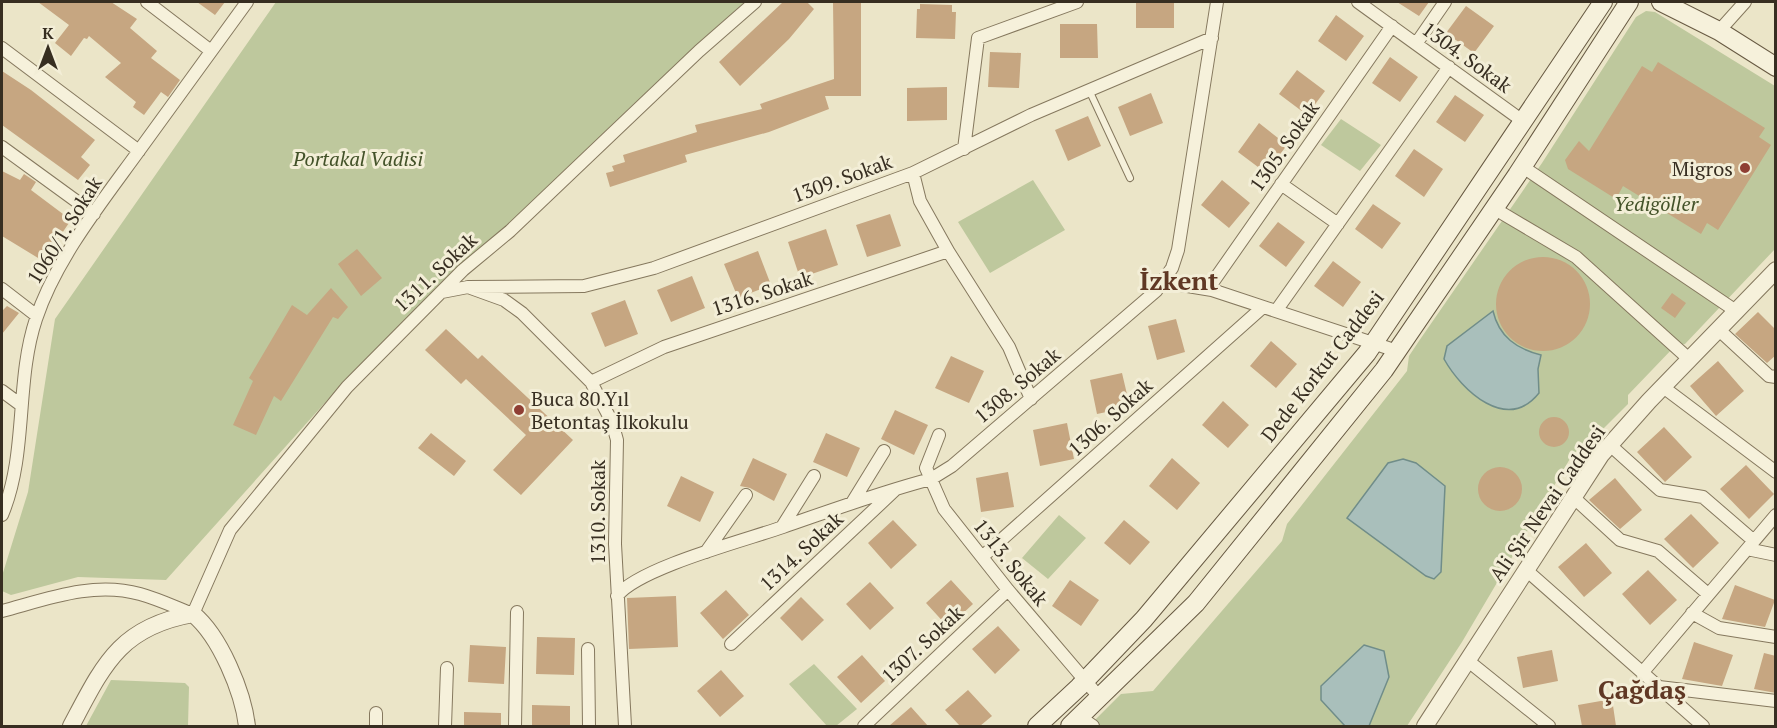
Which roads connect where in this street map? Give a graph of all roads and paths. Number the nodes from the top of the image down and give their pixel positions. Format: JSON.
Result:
{"nodes":[{"id":1,"x":147,"y":2,"type":"edge"},
{"id":2,"x":247,"y":2,"type":"edge"},
{"id":3,"x":755,"y":2,"type":"edge"},
{"id":4,"x":1077,"y":2,"type":"edge"},
{"id":5,"x":1217,"y":2,"type":"edge"},
{"id":6,"x":1358,"y":2,"type":"edge"},
{"id":7,"x":1445,"y":2,"type":"edge"},
{"id":8,"x":1604,"y":2,"type":"edge"},
{"id":9,"x":1629,"y":2,"type":"edge"},
{"id":10,"x":1661,"y":2,"type":"edge"},
{"id":11,"x":1681,"y":2,"type":"edge"},
{"id":12,"x":1745,"y":2,"type":"edge"},
{"id":13,"x":1392,"y":26,"type":"junction"},
{"id":14,"x":1719,"y":31,"type":"junction"},
{"id":15,"x":1212,"y":38,"type":"junction"},
{"id":16,"x":1416,"y":44,"type":"junction"},
{"id":17,"x":2,"y":48,"type":"edge"},
{"id":18,"x":211,"y":51,"type":"junction"},
{"id":19,"x":1449,"y":67,"type":"junction"},
{"id":20,"x":1776,"y":67,"type":"edge"},
{"id":21,"x":1089,"y":90,"type":"junction"},
{"id":22,"x":1524,"y":122,"type":"junction"},
{"id":23,"x":2,"y":147,"type":"edge"},
{"id":24,"x":964,"y":148,"type":"junction"},
{"id":25,"x":139,"y":151,"type":"junction"},
{"id":26,"x":1523,"y":167,"type":"junction"},
{"id":27,"x":913,"y":173,"type":"junction"},
{"id":28,"x":1130,"y":178,"type":"dead end"},
{"id":29,"x":1281,"y":184,"type":"junction"},
{"id":30,"x":1495,"y":209,"type":"junction"},
{"id":31,"x":94,"y":214,"type":"junction"},
{"id":32,"x":1338,"y":224,"type":"junction"},
{"id":33,"x":948,"y":251,"type":"junction"},
{"id":34,"x":1776,"y":270,"type":"edge"},
{"id":35,"x":1163,"y":282,"type":"junction"},
{"id":36,"x":468,"y":286,"type":"junction"},
{"id":37,"x":2,"y":289,"type":"edge"},
{"id":38,"x":1208,"y":289,"type":"junction"},
{"id":39,"x":440,"y":292,"type":"junction"},
{"id":40,"x":1263,"y":306,"type":"junction"},
{"id":41,"x":1276,"y":311,"type":"junction"},
{"id":42,"x":1736,"y":311,"type":"junction"},
{"id":43,"x":37,"y":316,"type":"junction"},
{"id":44,"x":1718,"y":329,"type":"junction"},
{"id":45,"x":1374,"y":342,"type":"junction"},
{"id":46,"x":1397,"y":351,"type":"junction"},
{"id":47,"x":1689,"y":359,"type":"junction"},
{"id":48,"x":1776,"y":377,"type":"edge"},
{"id":49,"x":591,"y":382,"type":"junction"},
{"id":50,"x":1663,"y":387,"type":"junction"},
{"id":51,"x":2,"y":391,"type":"edge"},
{"id":52,"x":1031,"y":399,"type":"junction"},
{"id":53,"x":21,"y":405,"type":"junction"},
{"id":54,"x":939,"y":435,"type":"dead end"},
{"id":55,"x":1610,"y":445,"type":"junction"},
{"id":56,"x":884,"y":451,"type":"dead end"},
{"id":57,"x":1776,"y":472,"type":"edge"},
{"id":58,"x":814,"y":476,"type":"dead end"},
{"id":59,"x":931,"y":479,"type":"junction"},
{"id":60,"x":898,"y":487,"type":"junction"},
{"id":61,"x":746,"y":495,"type":"dead end"},
{"id":62,"x":1573,"y":497,"type":"junction"},
{"id":63,"x":852,"y":503,"type":"junction"},
{"id":64,"x":2,"y":515,"type":"edge"},
{"id":65,"x":1776,"y":515,"type":"edge"},
{"id":66,"x":782,"y":527,"type":"junction"},
{"id":67,"x":1750,"y":545,"type":"junction"},
{"id":68,"x":706,"y":552,"type":"junction"},
{"id":69,"x":1776,"y":555,"type":"edge"},
{"id":70,"x":982,"y":557,"type":"junction"},
{"id":71,"x":1525,"y":569,"type":"junction"},
{"id":72,"x":1008,"y":590,"type":"junction"},
{"id":73,"x":1708,"y":594,"type":"junction"},
{"id":74,"x":617,"y":597,"type":"junction"},
{"id":75,"x":2,"y":611,"type":"edge"},
{"id":76,"x":517,"y":612,"type":"dead end"},
{"id":77,"x":1692,"y":613,"type":"junction"},
{"id":78,"x":193,"y":614,"type":"junction"},
{"id":79,"x":1776,"y":637,"type":"edge"},
{"id":80,"x":731,"y":644,"type":"dead end"},
{"id":81,"x":588,"y":649,"type":"dead end"},
{"id":82,"x":1467,"y":660,"type":"junction"},
{"id":83,"x":447,"y":668,"type":"dead end"},
{"id":84,"x":1642,"y":673,"type":"junction"},
{"id":85,"x":1085,"y":682,"type":"junction"},
{"id":86,"x":1657,"y":687,"type":"junction"},
{"id":87,"x":1100,"y":698,"type":"junction"},
{"id":88,"x":1776,"y":701,"type":"edge"},
{"id":89,"x":376,"y":713,"type":"dead end"},
{"id":90,"x":1081,"y":723,"type":"edge"},
{"id":91,"x":71,"y":726,"type":"edge"},
{"id":92,"x":247,"y":726,"type":"edge"},
{"id":93,"x":376,"y":726,"type":"edge"},
{"id":94,"x":445,"y":726,"type":"edge"},
{"id":95,"x":515,"y":726,"type":"edge"},
{"id":96,"x":589,"y":726,"type":"edge"},
{"id":97,"x":625,"y":726,"type":"edge"},
{"id":98,"x":864,"y":726,"type":"edge"},
{"id":99,"x":1037,"y":726,"type":"edge"},
{"id":100,"x":1425,"y":726,"type":"edge"},
{"id":101,"x":1548,"y":726,"type":"edge"},
{"id":102,"x":1703,"y":726,"type":"edge"}],
"edges":[{"from":1,"to":18,"type":"street"},
{"from":2,"to":18,"type":"street","name":"1060/1. Sokak"},
{"from":3,"to":39,"type":"street","name":"1311. Sokak"},
{"from":4,"to":24,"type":"street"},
{"from":5,"to":15,"type":"street","name":"1308. Sokak"},
{"from":6,"to":13,"type":"street","name":"1304. Sokak"},
{"from":7,"to":16,"type":"street"},
{"from":8,"to":22,"type":"main road","name":"Dede Korkut Caddesi"},
{"from":9,"to":26,"type":"main road"},
{"from":10,"to":14,"type":"main road"},
{"from":11,"to":14,"type":"main road"},
{"from":12,"to":14,"type":"street"},
{"from":13,"to":16,"type":"street","name":"1304. Sokak"},
{"from":13,"to":29,"type":"street","name":"1305. Sokak"},
{"from":14,"to":20,"type":"main road"},
{"from":15,"to":21,"type":"street","name":"1309. Sokak"},
{"from":15,"to":35,"type":"street","name":"1308. Sokak"},
{"from":16,"to":19,"type":"street","name":"1304. Sokak"},
{"from":17,"to":25,"type":"street"},
{"from":18,"to":25,"type":"street","name":"1060/1. Sokak"},
{"from":19,"to":22,"type":"street","name":"1304. Sokak"},
{"from":19,"to":32,"type":"street"},
{"from":21,"to":24,"type":"street","name":"1309. Sokak"},
{"from":21,"to":28,"type":"lane"},
{"from":22,"to":45,"type":"main road","name":"Dede Korkut Caddesi"},
{"from":23,"to":31,"type":"street"},
{"from":24,"to":27,"type":"street","name":"1309. Sokak"},
{"from":25,"to":31,"type":"street","name":"1060/1. Sokak"},
{"from":26,"to":30,"type":"main road"},
{"from":26,"to":42,"type":"street"},
{"from":27,"to":33,"type":"street"},
{"from":27,"to":36,"type":"street","name":"1309. Sokak"},
{"from":29,"to":32,"type":"street"},
{"from":29,"to":38,"type":"street","name":"1305. Sokak"},
{"from":30,"to":46,"type":"main road"},
{"from":30,"to":47,"type":"street"},
{"from":31,"to":43,"type":"street","name":"1060/1. Sokak"},
{"from":32,"to":41,"type":"street"},
{"from":33,"to":49,"type":"street","name":"1316. Sokak"},
{"from":33,"to":52,"type":"street"},
{"from":34,"to":42,"type":"street","name":"Ali Şir Nevai Caddesi"},
{"from":35,"to":38,"type":"street"},
{"from":35,"to":52,"type":"street","name":"1308. Sokak"},
{"from":36,"to":39,"type":"street"},
{"from":36,"to":49,"type":"street","name":"1310. Sokak"},
{"from":37,"to":43,"type":"street"},
{"from":38,"to":40,"type":"street"},
{"from":39,"to":78,"type":"street","name":"1311. Sokak"},
{"from":40,"to":41,"type":"street"},
{"from":40,"to":70,"type":"street","name":"1306. Sokak"},
{"from":41,"to":45,"type":"street"},
{"from":42,"to":44,"type":"street","name":"Ali Şir Nevai Caddesi"},
{"from":43,"to":53,"type":"street","name":"1060/1. Sokak"},
{"from":44,"to":47,"type":"street","name":"Ali Şir Nevai Caddesi"},
{"from":44,"to":48,"type":"street"},
{"from":45,"to":46,"type":"street"},
{"from":45,"to":85,"type":"main road","name":"Dede Korkut Caddesi"},
{"from":46,"to":87,"type":"main road"},
{"from":47,"to":50,"type":"street","name":"Ali Şir Nevai Caddesi"},
{"from":49,"to":74,"type":"street","name":"1310. Sokak"},
{"from":50,"to":55,"type":"street","name":"Ali Şir Nevai Caddesi"},
{"from":50,"to":57,"type":"street"},
{"from":51,"to":53,"type":"street"},
{"from":52,"to":59,"type":"street","name":"1308. Sokak"},
{"from":53,"to":64,"type":"street","name":"1060/1. Sokak"},
{"from":54,"to":59,"type":"street","name":"1313. Sokak"},
{"from":55,"to":62,"type":"street","name":"Ali Şir Nevai Caddesi"},
{"from":55,"to":67,"type":"street"},
{"from":56,"to":63,"type":"street"},
{"from":58,"to":66,"type":"street"},
{"from":59,"to":60,"type":"street","name":"1308. Sokak"},
{"from":59,"to":70,"type":"street","name":"1313. Sokak"},
{"from":60,"to":63,"type":"street","name":"1308. Sokak"},
{"from":60,"to":80,"type":"street","name":"1314. Sokak"},
{"from":61,"to":68,"type":"street"},
{"from":62,"to":71,"type":"street","name":"Ali Şir Nevai Caddesi"},
{"from":62,"to":73,"type":"street"},
{"from":63,"to":66,"type":"street","name":"1308. Sokak"},
{"from":65,"to":67,"type":"street"},
{"from":66,"to":68,"type":"street","name":"1308. Sokak"},
{"from":67,"to":69,"type":"street"},
{"from":67,"to":73,"type":"street"},
{"from":68,"to":74,"type":"street","name":"1308. Sokak"},
{"from":70,"to":72,"type":"street","name":"1313. Sokak"},
{"from":71,"to":82,"type":"street","name":"Ali Şir Nevai Caddesi"},
{"from":71,"to":84,"type":"street"},
{"from":72,"to":85,"type":"street","name":"1313. Sokak"},
{"from":72,"to":98,"type":"street","name":"1307. Sokak"},
{"from":73,"to":77,"type":"street"},
{"from":74,"to":97,"type":"street","name":"1310. Sokak"},
{"from":75,"to":78,"type":"street"},
{"from":76,"to":95,"type":"street"},
{"from":77,"to":79,"type":"street"},
{"from":77,"to":84,"type":"street"},
{"from":78,"to":91,"type":"street"},
{"from":78,"to":92,"type":"street"},
{"from":81,"to":96,"type":"street"},
{"from":82,"to":100,"type":"street","name":"Ali Şir Nevai Caddesi"},
{"from":82,"to":101,"type":"street"},
{"from":83,"to":94,"type":"street"},
{"from":84,"to":86,"type":"street"},
{"from":85,"to":87,"type":"street","name":"1313. Sokak"},
{"from":85,"to":99,"type":"main road","name":"Dede Korkut Caddesi"},
{"from":86,"to":88,"type":"street"},
{"from":86,"to":102,"type":"street"},
{"from":87,"to":90,"type":"main road"},
{"from":89,"to":93,"type":"street"}]}
